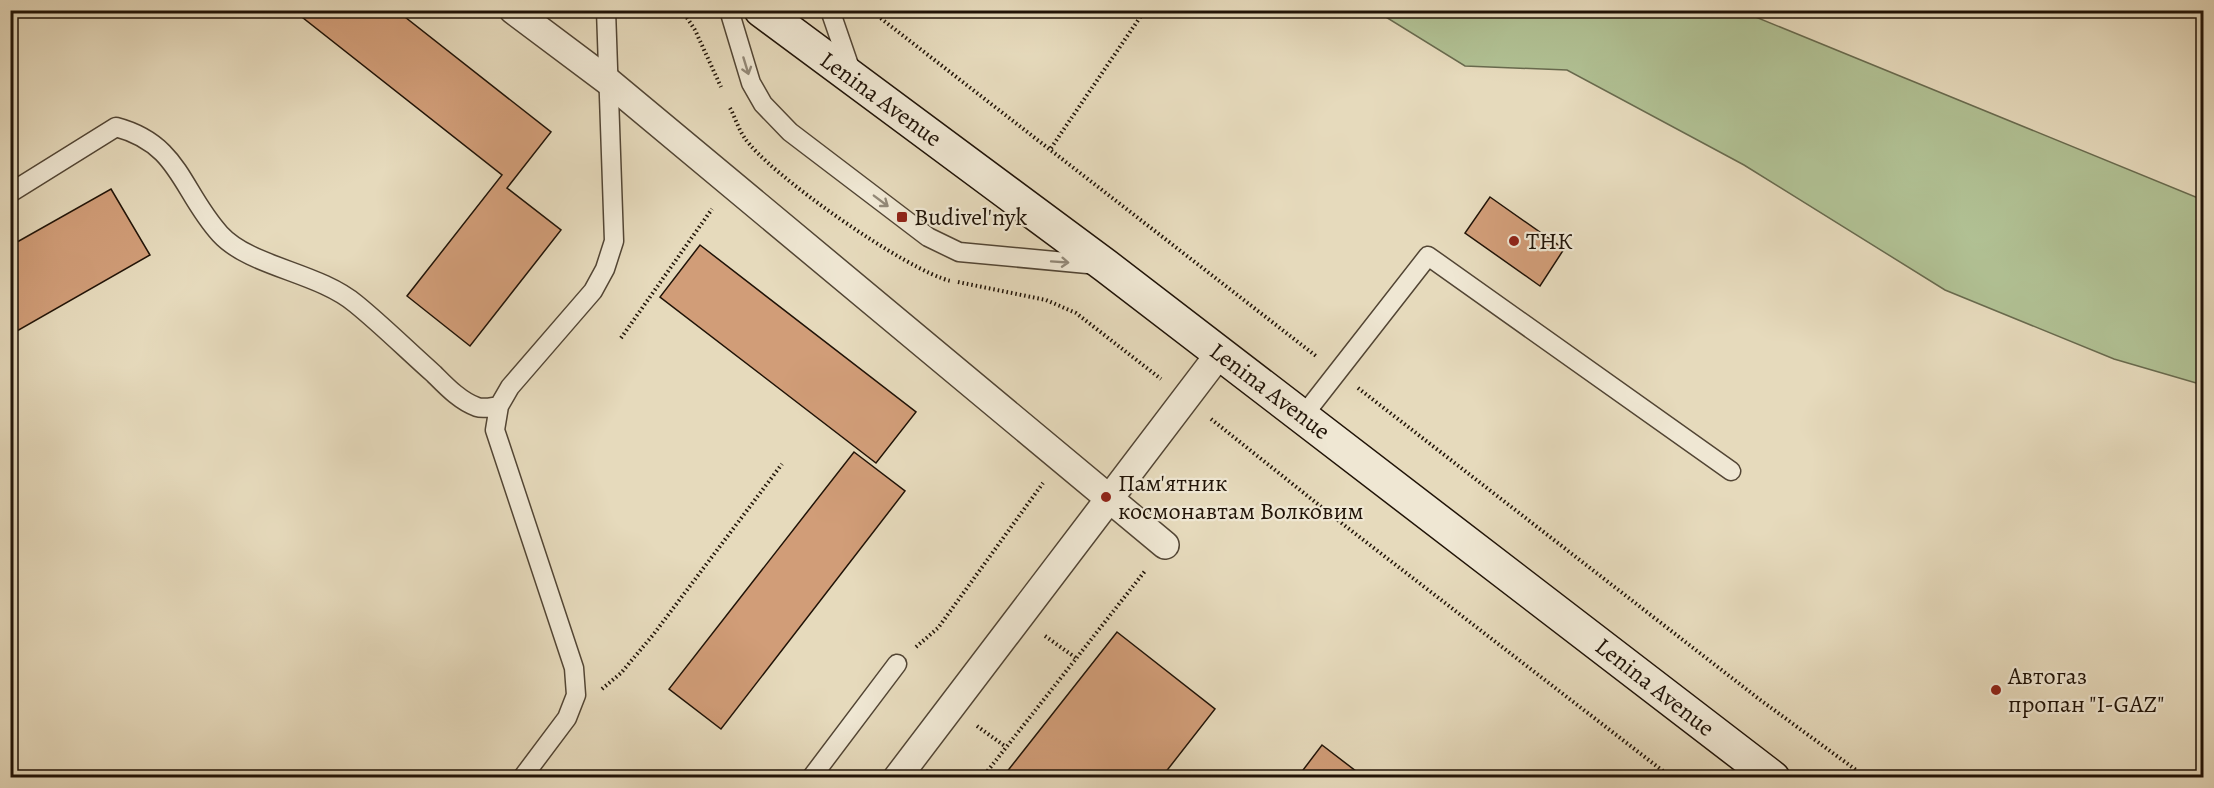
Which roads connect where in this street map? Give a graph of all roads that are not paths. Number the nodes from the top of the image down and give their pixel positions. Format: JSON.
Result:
{"nodes":[{"id":1,"x":513,"y":10,"type":"edge"},
{"id":2,"x":606,"y":10,"type":"edge"},
{"id":3,"x":729,"y":10,"type":"edge"},
{"id":4,"x":761,"y":10,"type":"edge"},
{"id":5,"x":830,"y":10,"type":"edge"},
{"id":6,"x":854,"y":79,"type":"junction"},
{"id":7,"x":609,"y":82,"type":"junction"},
{"id":8,"x":10,"y":193,"type":"edge"},
{"id":9,"x":1106,"y":266,"type":"junction"},
{"id":10,"x":1220,"y":353,"type":"junction"},
{"id":11,"x":499,"y":406,"type":"junction"},
{"id":12,"x":1303,"y":416,"type":"junction"},
{"id":13,"x":1731,"y":471,"type":"dead end"},
{"id":14,"x":1107,"y":498,"type":"junction"},
{"id":15,"x":1165,"y":545,"type":"road end"},
{"id":16,"x":897,"y":664,"type":"road end"},
{"id":17,"x":522,"y":777,"type":"edge"},
{"id":18,"x":811,"y":777,"type":"edge"},
{"id":19,"x":897,"y":777,"type":"edge"},
{"id":20,"x":1773,"y":777,"type":"edge"}],
"edges":[{"from":1,"to":7,"type":"street"},
{"from":2,"to":7,"type":"lane"},
{"from":3,"to":9,"type":"lane","one_way":true},
{"from":4,"to":6,"type":"main road","name":"Lenina Avenue"},
{"from":5,"to":6,"type":"lane"},
{"from":6,"to":9,"type":"main road","name":"Lenina Avenue"},
{"from":7,"to":11,"type":"lane"},
{"from":7,"to":14,"type":"street"},
{"from":8,"to":11,"type":"lane"},
{"from":9,"to":10,"type":"main road","name":"Lenina Avenue"},
{"from":10,"to":12,"type":"main road","name":"Lenina Avenue"},
{"from":10,"to":14,"type":"street"},
{"from":11,"to":17,"type":"lane"},
{"from":12,"to":13,"type":"lane"},
{"from":12,"to":20,"type":"main road","name":"Lenina Avenue"},
{"from":14,"to":15,"type":"street"},
{"from":14,"to":19,"type":"street"},
{"from":16,"to":18,"type":"lane"}]}
